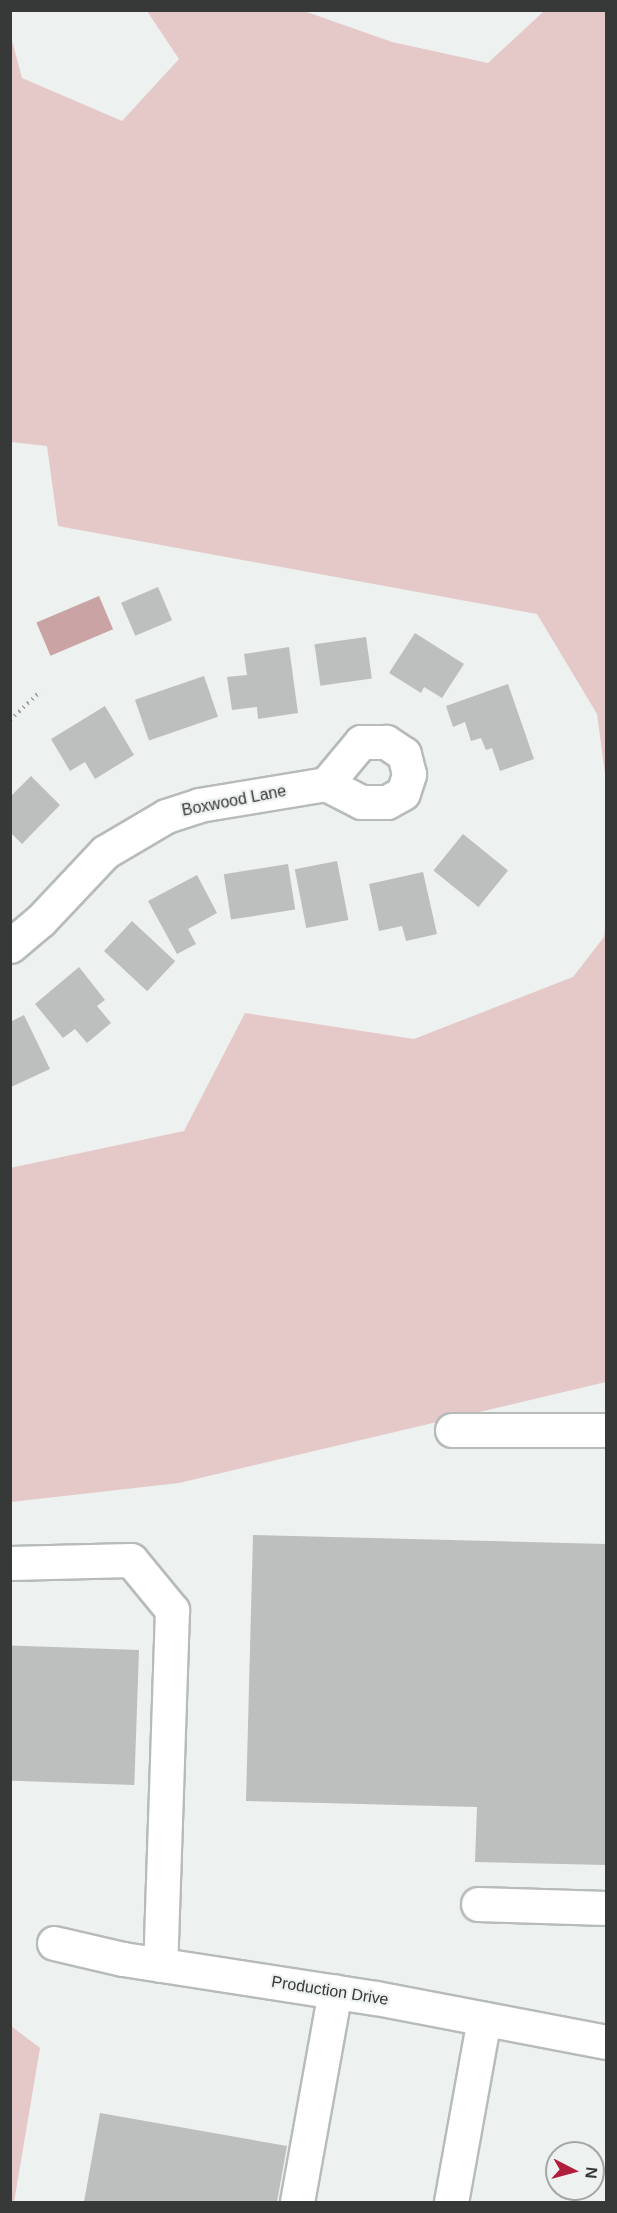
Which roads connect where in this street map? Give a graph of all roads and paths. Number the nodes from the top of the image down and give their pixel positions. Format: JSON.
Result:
{"nodes":[{"id":1,"x":41,"y":691,"type":"dead end"},
{"id":2,"x":10,"y":720,"type":"edge"},
{"id":3,"x":326,"y":784,"type":"dead end"},
{"id":4,"x":10,"y":946,"type":"edge"},
{"id":5,"x":452,"y":1430,"type":"dead end"},
{"id":6,"x":606,"y":1430,"type":"edge"},
{"id":7,"x":10,"y":1563,"type":"edge"},
{"id":8,"x":478,"y":1904,"type":"dead end"},
{"id":9,"x":606,"y":1908,"type":"edge"},
{"id":10,"x":54,"y":1943,"type":"dead end"},
{"id":11,"x":160,"y":1965,"type":"junction"},
{"id":12,"x":334,"y":1991,"type":"junction"},
{"id":13,"x":484,"y":2019,"type":"junction"},
{"id":14,"x":606,"y":2042,"type":"edge"},
{"id":15,"x":297,"y":2202,"type":"edge"},
{"id":16,"x":451,"y":2202,"type":"edge"}],
"edges":[{"from":1,"to":2,"type":"path"},
{"from":3,"to":4,"type":"street","name":"Boxwood Lane"},
{"from":5,"to":6,"type":"street"},
{"from":7,"to":11,"type":"street"},
{"from":8,"to":9,"type":"street"},
{"from":10,"to":11,"type":"street","name":"Production Drive"},
{"from":11,"to":12,"type":"street","name":"Production Drive"},
{"from":12,"to":13,"type":"street","name":"Production Drive"},
{"from":12,"to":15,"type":"street"},
{"from":13,"to":14,"type":"street","name":"Production Drive"},
{"from":13,"to":16,"type":"street"}]}
